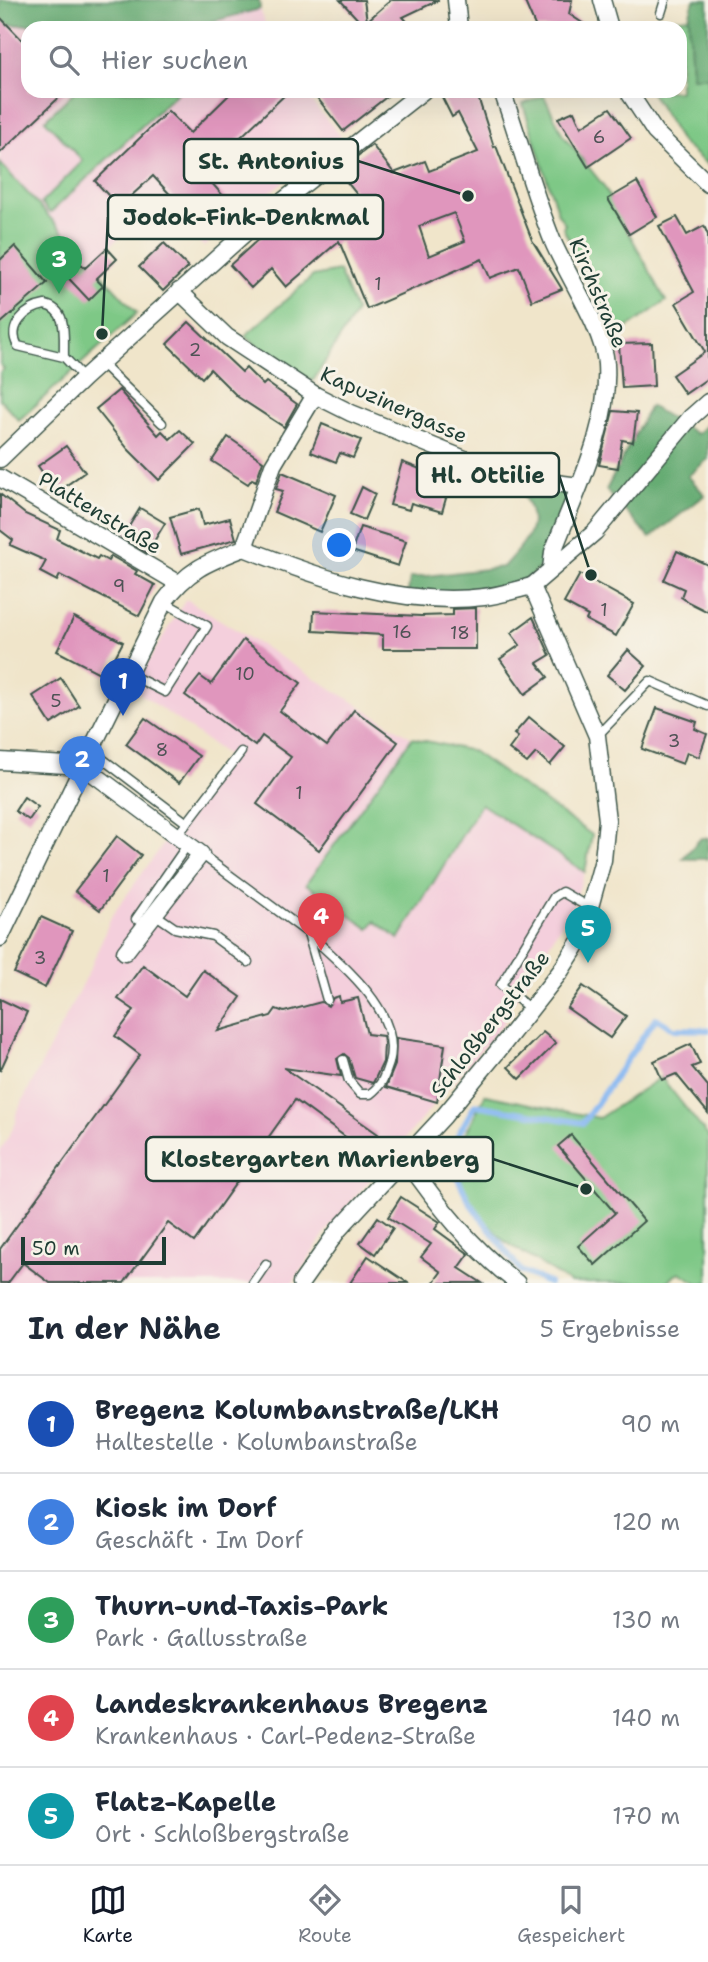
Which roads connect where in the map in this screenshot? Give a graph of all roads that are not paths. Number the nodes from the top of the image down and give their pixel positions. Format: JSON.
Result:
{"nodes":[{"id":1,"x":456,"y":0,"type":"edge"},
{"id":2,"x":602,"y":0,"type":"edge"},
{"id":3,"x":665,"y":0,"type":"edge"},
{"id":4,"x":661,"y":13,"type":"dead end"},
{"id":5,"x":459,"y":21,"type":"edge"},
{"id":6,"x":608,"y":21,"type":"edge"},
{"id":7,"x":414,"y":98,"type":"edge"},
{"id":8,"x":504,"y":98,"type":"edge"},
{"id":9,"x":633,"y":98,"type":"edge"},
{"id":10,"x":708,"y":184,"type":"edge"},
{"id":11,"x":179,"y":291,"type":"junction"},
{"id":12,"x":64,"y":357,"type":"junction"},
{"id":13,"x":101,"y":363,"type":"junction"},
{"id":14,"x":84,"y":378,"type":"junction"},
{"id":15,"x":315,"y":395,"type":"junction"},
{"id":16,"x":708,"y":402,"type":"edge"},
{"id":17,"x":162,"y":423,"type":"dead end"},
{"id":18,"x":0,"y":459,"type":"edge"},
{"id":19,"x":0,"y":478,"type":"edge"},
{"id":20,"x":579,"y":486,"type":"junction"},
{"id":21,"x":244,"y":548,"type":"junction"},
{"id":22,"x":551,"y":569,"type":"junction"},
{"id":23,"x":178,"y":583,"type":"junction"},
{"id":24,"x":532,"y":586,"type":"junction"},
{"id":25,"x":164,"y":602,"type":"junction"},
{"id":26,"x":129,"y":674,"type":"junction"},
{"id":27,"x":708,"y":706,"type":"edge"},
{"id":28,"x":597,"y":736,"type":"junction"},
{"id":29,"x":92,"y":751,"type":"junction"},
{"id":30,"x":241,"y":752,"type":"dead end"},
{"id":31,"x":0,"y":761,"type":"edge"},
{"id":32,"x":83,"y":766,"type":"junction"},
{"id":33,"x":183,"y":820,"type":"dead end"},
{"id":34,"x":189,"y":844,"type":"junction"},
{"id":35,"x":590,"y":908,"type":"junction"},
{"id":36,"x":156,"y":915,"type":"junction"},
{"id":37,"x":136,"y":919,"type":"dead end"},
{"id":38,"x":307,"y":933,"type":"junction"},
{"id":39,"x":0,"y":938,"type":"edge"},
{"id":40,"x":125,"y":952,"type":"dead end"},
{"id":41,"x":248,"y":962,"type":"dead end"},
{"id":42,"x":327,"y":1000,"type":"dead end"},
{"id":43,"x":530,"y":1009,"type":"junction"},
{"id":44,"x":343,"y":1060,"type":"dead end"},
{"id":45,"x":406,"y":1159,"type":"junction"},
{"id":46,"x":266,"y":1264,"type":"dead end"},
{"id":47,"x":253,"y":1283,"type":"edge"},
{"id":48,"x":301,"y":1283,"type":"edge"},
{"id":49,"x":517,"y":1283,"type":"edge"}],
"edges":[{"from":1,"to":5,"type":"street"},
{"from":2,"to":6,"type":"street"},
{"from":3,"to":4,"type":"lane"},
{"from":7,"to":11,"type":"street"},
{"from":8,"to":20,"type":"street","name":"Kirchstraße"},
{"from":9,"to":10,"type":"street"},
{"from":11,"to":13,"type":"street"},
{"from":11,"to":15,"type":"street","name":"Kapuzinergasse"},
{"from":12,"to":12,"type":"lane"},
{"from":12,"to":14,"type":"lane"},
{"from":13,"to":14,"type":"street"},
{"from":13,"to":17,"type":"lane"},
{"from":14,"to":18,"type":"street"},
{"from":15,"to":20,"type":"street","name":"Kapuzinergasse"},
{"from":15,"to":21,"type":"street"},
{"from":16,"to":22,"type":"street"},
{"from":19,"to":23,"type":"street","name":"Plattenstraße"},
{"from":20,"to":22,"type":"street","name":"Kirchstraße"},
{"from":21,"to":23,"type":"street"},
{"from":21,"to":24,"type":"street"},
{"from":22,"to":24,"type":"street"},
{"from":23,"to":25,"type":"street"},
{"from":24,"to":28,"type":"street","name":"Schloßbergstraße"},
{"from":25,"to":26,"type":"street"},
{"from":25,"to":26,"type":"lane"},
{"from":26,"to":29,"type":"street"},
{"from":27,"to":28,"type":"lane"},
{"from":28,"to":35,"type":"street","name":"Schloßbergstraße"},
{"from":29,"to":32,"type":"street"},
{"from":29,"to":33,"type":"lane"},
{"from":30,"to":34,"type":"lane"},
{"from":31,"to":32,"type":"street"},
{"from":32,"to":34,"type":"street"},
{"from":32,"to":39,"type":"street"},
{"from":34,"to":36,"type":"street"},
{"from":34,"to":37,"type":"lane"},
{"from":34,"to":38,"type":"lane"},
{"from":35,"to":43,"type":"street","name":"Schloßbergstraße"},
{"from":35,"to":43,"type":"lane"},
{"from":36,"to":40,"type":"street"},
{"from":36,"to":41,"type":"lane"},
{"from":38,"to":42,"type":"lane"},
{"from":38,"to":44,"type":"lane"},
{"from":43,"to":45,"type":"street","name":"Schloßbergstraße"},
{"from":45,"to":48,"type":"street","name":"Schloßbergstraße"},
{"from":45,"to":49,"type":"street"},
{"from":46,"to":47,"type":"lane"}]}
